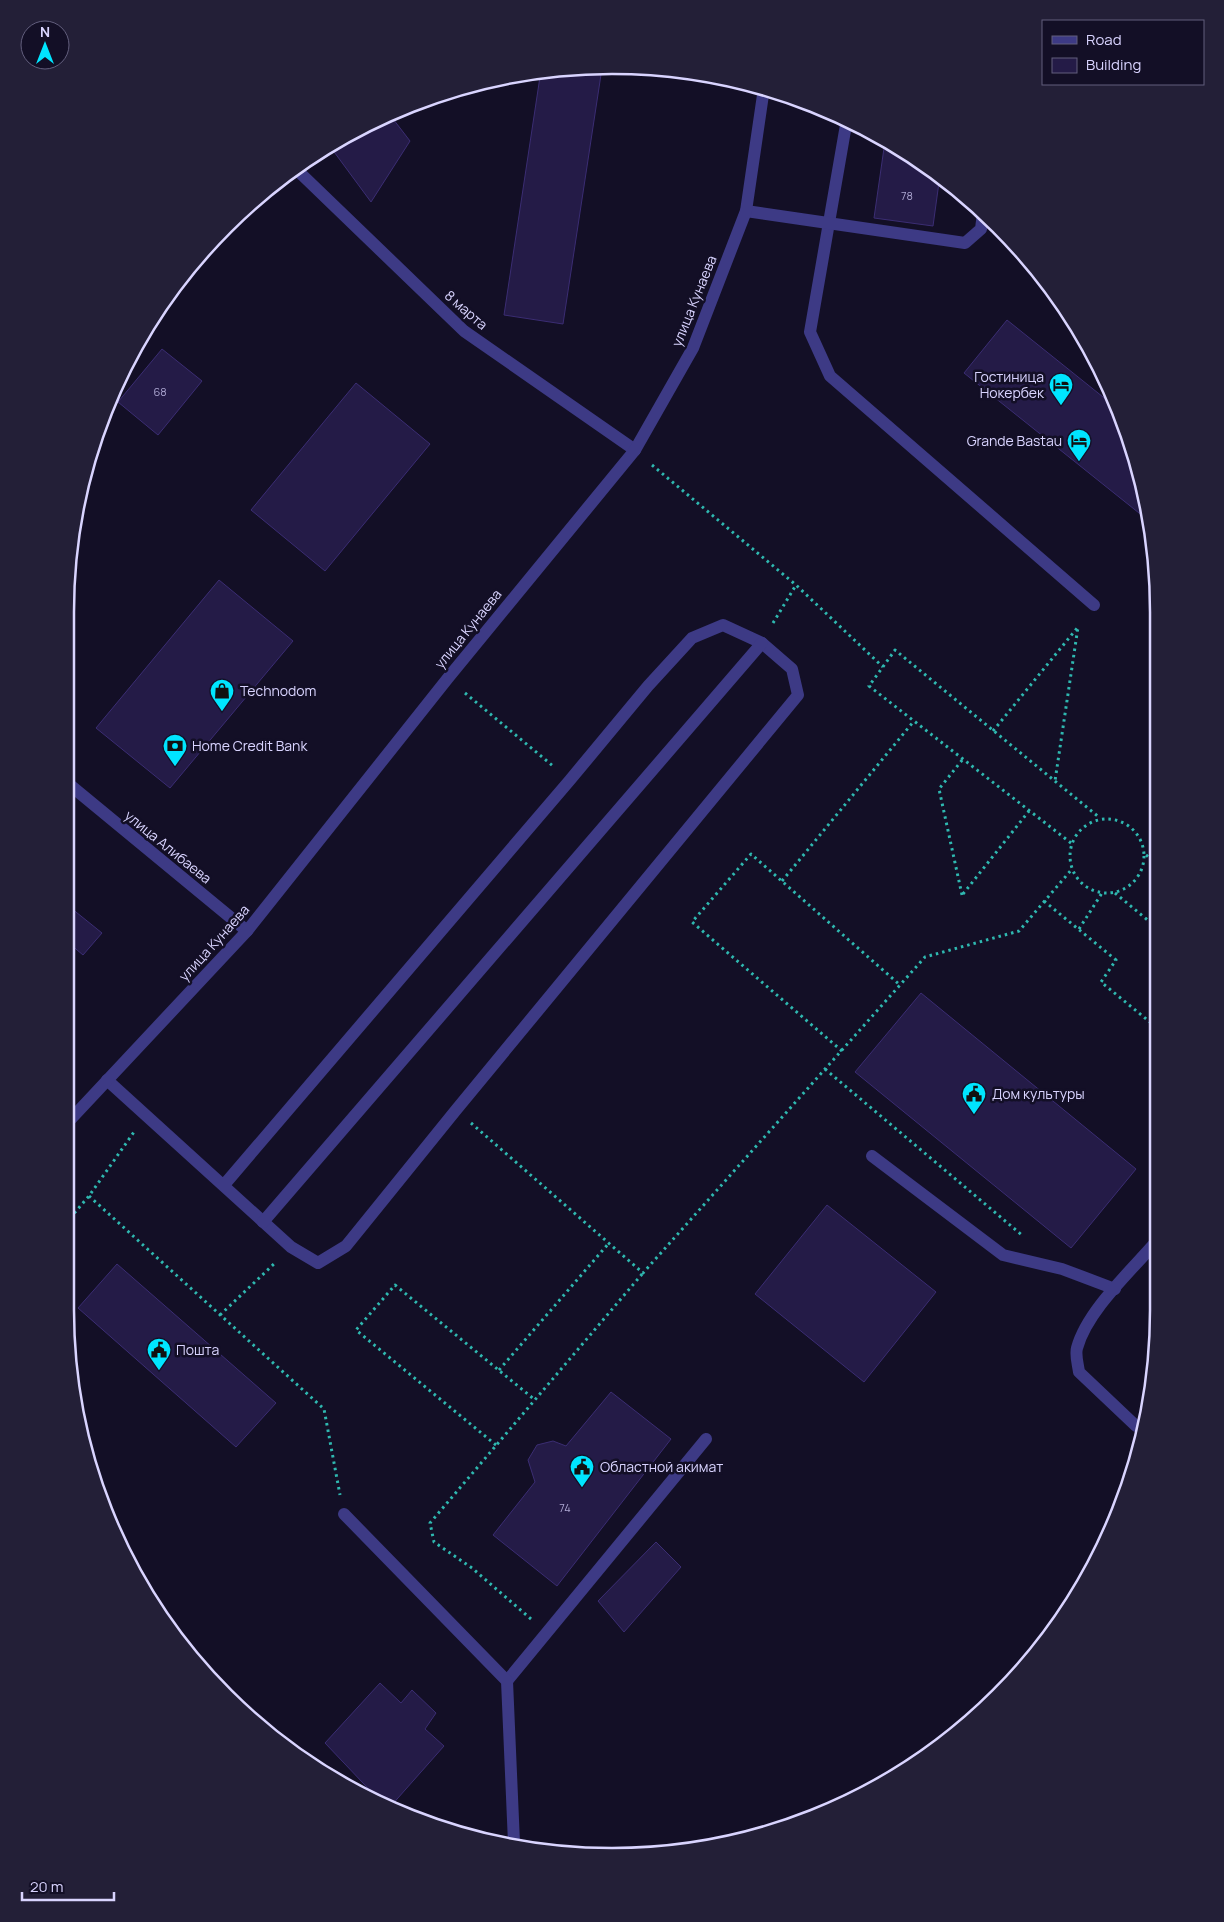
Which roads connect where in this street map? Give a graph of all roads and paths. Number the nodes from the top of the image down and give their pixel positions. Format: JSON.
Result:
{"nodes":[{"id":1,"x":763,"y":95,"type":"edge"},
{"id":2,"x":846,"y":127,"type":"edge"},
{"id":3,"x":300,"y":173,"type":"edge"},
{"id":4,"x":746,"y":210,"type":"junction"},
{"id":5,"x":982,"y":221,"type":"edge"},
{"id":6,"x":829,"y":223,"type":"junction"},
{"id":7,"x":635,"y":450,"type":"junction"},
{"id":8,"x":796,"y":585,"type":"junction"},
{"id":9,"x":1094,"y":606,"type":"dead end"},
{"id":10,"x":762,"y":643,"type":"junction"},
{"id":11,"x":882,"y":668,"type":"junction"},
{"id":12,"x":448,"y":678,"type":"junction"},
{"id":13,"x":914,"y":721,"type":"junction"},
{"id":14,"x":994,"y":731,"type":"junction"},
{"id":15,"x":963,"y":759,"type":"junction"},
{"id":16,"x":570,"y":780,"type":"junction"},
{"id":17,"x":1055,"y":781,"type":"junction"},
{"id":18,"x":74,"y":788,"type":"edge"},
{"id":19,"x":1029,"y":811,"type":"junction"},
{"id":20,"x":1100,"y":818,"type":"junction"},
{"id":21,"x":1071,"y":843,"type":"junction"},
{"id":22,"x":1145,"y":855,"type":"junction"},
{"id":23,"x":1150,"y":859,"type":"edge"},
{"id":24,"x":1072,"y":869,"type":"junction"},
{"id":25,"x":782,"y":882,"type":"junction"},
{"id":26,"x":1102,"y":893,"type":"junction"},
{"id":27,"x":1114,"y":893,"type":"junction"},
{"id":28,"x":1044,"y":901,"type":"junction"},
{"id":29,"x":1150,"y":922,"type":"edge"},
{"id":30,"x":1079,"y":929,"type":"junction"},
{"id":31,"x":247,"y":931,"type":"junction"},
{"id":32,"x":900,"y":985,"type":"junction"},
{"id":33,"x":1150,"y":1022,"type":"edge"},
{"id":34,"x":842,"y":1051,"type":"junction"},
{"id":35,"x":825,"y":1069,"type":"junction"},
{"id":36,"x":107,"y":1080,"type":"junction"},
{"id":37,"x":456,"y":1110,"type":"junction"},
{"id":38,"x":146,"y":1115,"type":"junction"},
{"id":39,"x":74,"y":1116,"type":"edge"},
{"id":40,"x":872,"y":1156,"type":"dead end"},
{"id":41,"x":224,"y":1185,"type":"junction"},
{"id":42,"x":89,"y":1196,"type":"junction"},
{"id":43,"x":74,"y":1213,"type":"edge"},
{"id":44,"x":264,"y":1222,"type":"junction"},
{"id":45,"x":1025,"y":1237,"type":"dead end"},
{"id":46,"x":608,"y":1243,"type":"junction"},
{"id":47,"x":292,"y":1248,"type":"junction"},
{"id":48,"x":1150,"y":1249,"type":"edge"},
{"id":49,"x":643,"y":1273,"type":"junction"},
{"id":50,"x":1114,"y":1289,"type":"junction"},
{"id":51,"x":220,"y":1315,"type":"junction"},
{"id":52,"x":499,"y":1370,"type":"junction"},
{"id":53,"x":535,"y":1400,"type":"junction"},
{"id":54,"x":1136,"y":1426,"type":"dead end"},
{"id":55,"x":706,"y":1439,"type":"dead end"},
{"id":56,"x":496,"y":1445,"type":"junction"},
{"id":57,"x":344,"y":1514,"type":"joint"},
{"id":58,"x":547,"y":1633,"type":"junction"},
{"id":59,"x":507,"y":1681,"type":"junction"},
{"id":60,"x":514,"y":1839,"type":"edge"}],
"edges":[{"from":1,"to":4,"type":"street","name":"улица Кунаева"},
{"from":2,"to":6,"type":"street"},
{"from":3,"to":7,"type":"street","name":"8 марта"},
{"from":4,"to":6,"type":"street"},
{"from":4,"to":7,"type":"street","name":"улица Кунаева"},
{"from":5,"to":6,"type":"street"},
{"from":6,"to":9,"type":"street"},
{"from":7,"to":8,"type":"path"},
{"from":7,"to":12,"type":"street","name":"улица Кунаева"},
{"from":8,"to":10,"type":"path"},
{"from":8,"to":11,"type":"path"},
{"from":10,"to":16,"type":"street"},
{"from":10,"to":37,"type":"street"},
{"from":10,"to":44,"type":"street"},
{"from":11,"to":13,"type":"path"},
{"from":11,"to":14,"type":"path"},
{"from":12,"to":16,"type":"path"},
{"from":12,"to":31,"type":"street","name":"улица Кунаева"},
{"from":13,"to":15,"type":"path"},
{"from":13,"to":25,"type":"path"},
{"from":14,"to":17,"type":"path"},
{"from":14,"to":17,"type":"path"},
{"from":15,"to":19,"type":"path"},
{"from":15,"to":19,"type":"path"},
{"from":16,"to":41,"type":"street"},
{"from":17,"to":20,"type":"path"},
{"from":18,"to":31,"type":"street","name":"улица Алибаева"},
{"from":19,"to":21,"type":"path"},
{"from":20,"to":21,"type":"path"},
{"from":20,"to":22,"type":"path"},
{"from":21,"to":24,"type":"path"},
{"from":22,"to":23,"type":"path"},
{"from":22,"to":27,"type":"path"},
{"from":24,"to":26,"type":"path"},
{"from":24,"to":28,"type":"path"},
{"from":25,"to":32,"type":"path"},
{"from":25,"to":34,"type":"path"},
{"from":26,"to":27,"type":"path"},
{"from":26,"to":30,"type":"path"},
{"from":27,"to":29,"type":"path"},
{"from":28,"to":30,"type":"path"},
{"from":28,"to":32,"type":"path"},
{"from":30,"to":33,"type":"path"},
{"from":31,"to":36,"type":"street","name":"улица Кунаева"},
{"from":32,"to":34,"type":"path"},
{"from":34,"to":35,"type":"path"},
{"from":35,"to":45,"type":"path"},
{"from":35,"to":49,"type":"path"},
{"from":36,"to":38,"type":"street"},
{"from":36,"to":39,"type":"street","name":"улица Кунаева"},
{"from":37,"to":46,"type":"path"},
{"from":37,"to":47,"type":"street"},
{"from":38,"to":41,"type":"street"},
{"from":38,"to":42,"type":"path"},
{"from":40,"to":50,"type":"street"},
{"from":41,"to":44,"type":"street"},
{"from":42,"to":43,"type":"path"},
{"from":42,"to":51,"type":"path"},
{"from":44,"to":47,"type":"street"},
{"from":46,"to":49,"type":"path"},
{"from":46,"to":52,"type":"path"},
{"from":47,"to":51,"type":"path"},
{"from":48,"to":50,"type":"street"},
{"from":49,"to":53,"type":"path"},
{"from":50,"to":54,"type":"street"},
{"from":51,"to":57,"type":"path"},
{"from":52,"to":53,"type":"path"},
{"from":52,"to":56,"type":"path"},
{"from":53,"to":56,"type":"path"},
{"from":55,"to":58,"type":"street"},
{"from":56,"to":58,"type":"path"},
{"from":57,"to":59,"type":"street"},
{"from":58,"to":59,"type":"street"},
{"from":59,"to":60,"type":"street"}]}
